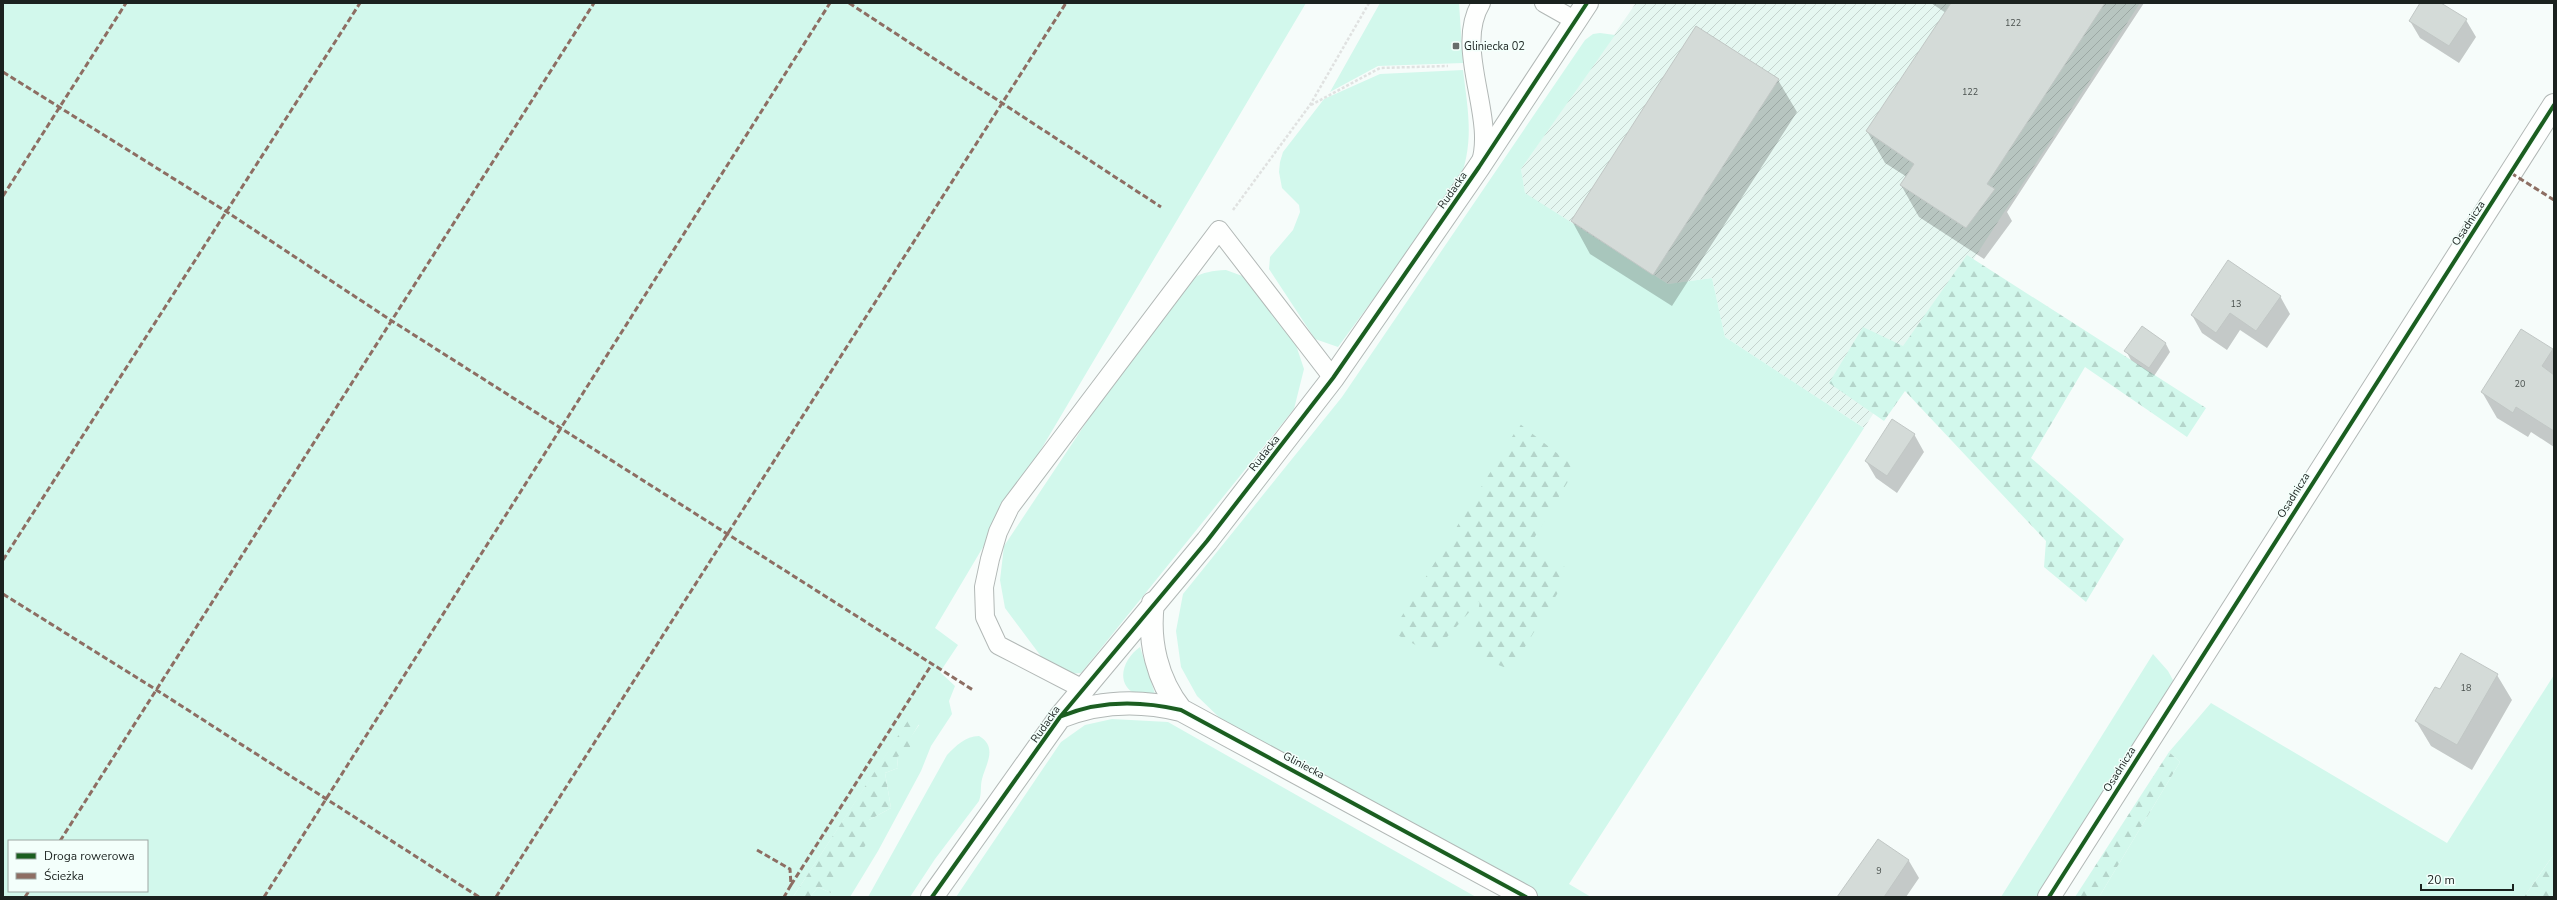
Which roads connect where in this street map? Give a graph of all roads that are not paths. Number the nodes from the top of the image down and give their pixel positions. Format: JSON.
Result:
{"nodes":[{"id":1,"x":1481,"y":3,"type":"edge"},
{"id":2,"x":1544,"y":3,"type":"edge"},
{"id":3,"x":1587,"y":3,"type":"edge"},
{"id":4,"x":1576,"y":21,"type":"junction"},
{"id":5,"x":2554,"y":105,"type":"edge"},
{"id":6,"x":1479,"y":167,"type":"junction"},
{"id":7,"x":1333,"y":378,"type":"junction"},
{"id":8,"x":1153,"y":603,"type":"junction"},
{"id":9,"x":1083,"y":689,"type":"junction"},
{"id":10,"x":1181,"y":710,"type":"junction"},
{"id":11,"x":1060,"y":717,"type":"junction"},
{"id":12,"x":932,"y":897,"type":"edge"},
{"id":13,"x":1526,"y":897,"type":"edge"},
{"id":14,"x":2049,"y":897,"type":"edge"}],
"edges":[{"from":1,"to":6,"type":"lane"},
{"from":2,"to":4,"type":"lane"},
{"from":3,"to":4,"type":"street","name":"Rudacka"},
{"from":4,"to":6,"type":"street","name":"Rudacka"},
{"from":5,"to":14,"type":"street","name":"Osadnicza"},
{"from":6,"to":7,"type":"street","name":"Rudacka"},
{"from":7,"to":8,"type":"street","name":"Rudacka"},
{"from":7,"to":9,"type":"lane"},
{"from":8,"to":9,"type":"street","name":"Rudacka"},
{"from":8,"to":10,"type":"street","name":"Gliniecka"},
{"from":9,"to":11,"type":"street","name":"Rudacka"},
{"from":10,"to":11,"type":"street","name":"Gliniecka"},
{"from":10,"to":13,"type":"street","name":"Gliniecka"},
{"from":11,"to":12,"type":"street","name":"Rudacka"}]}
